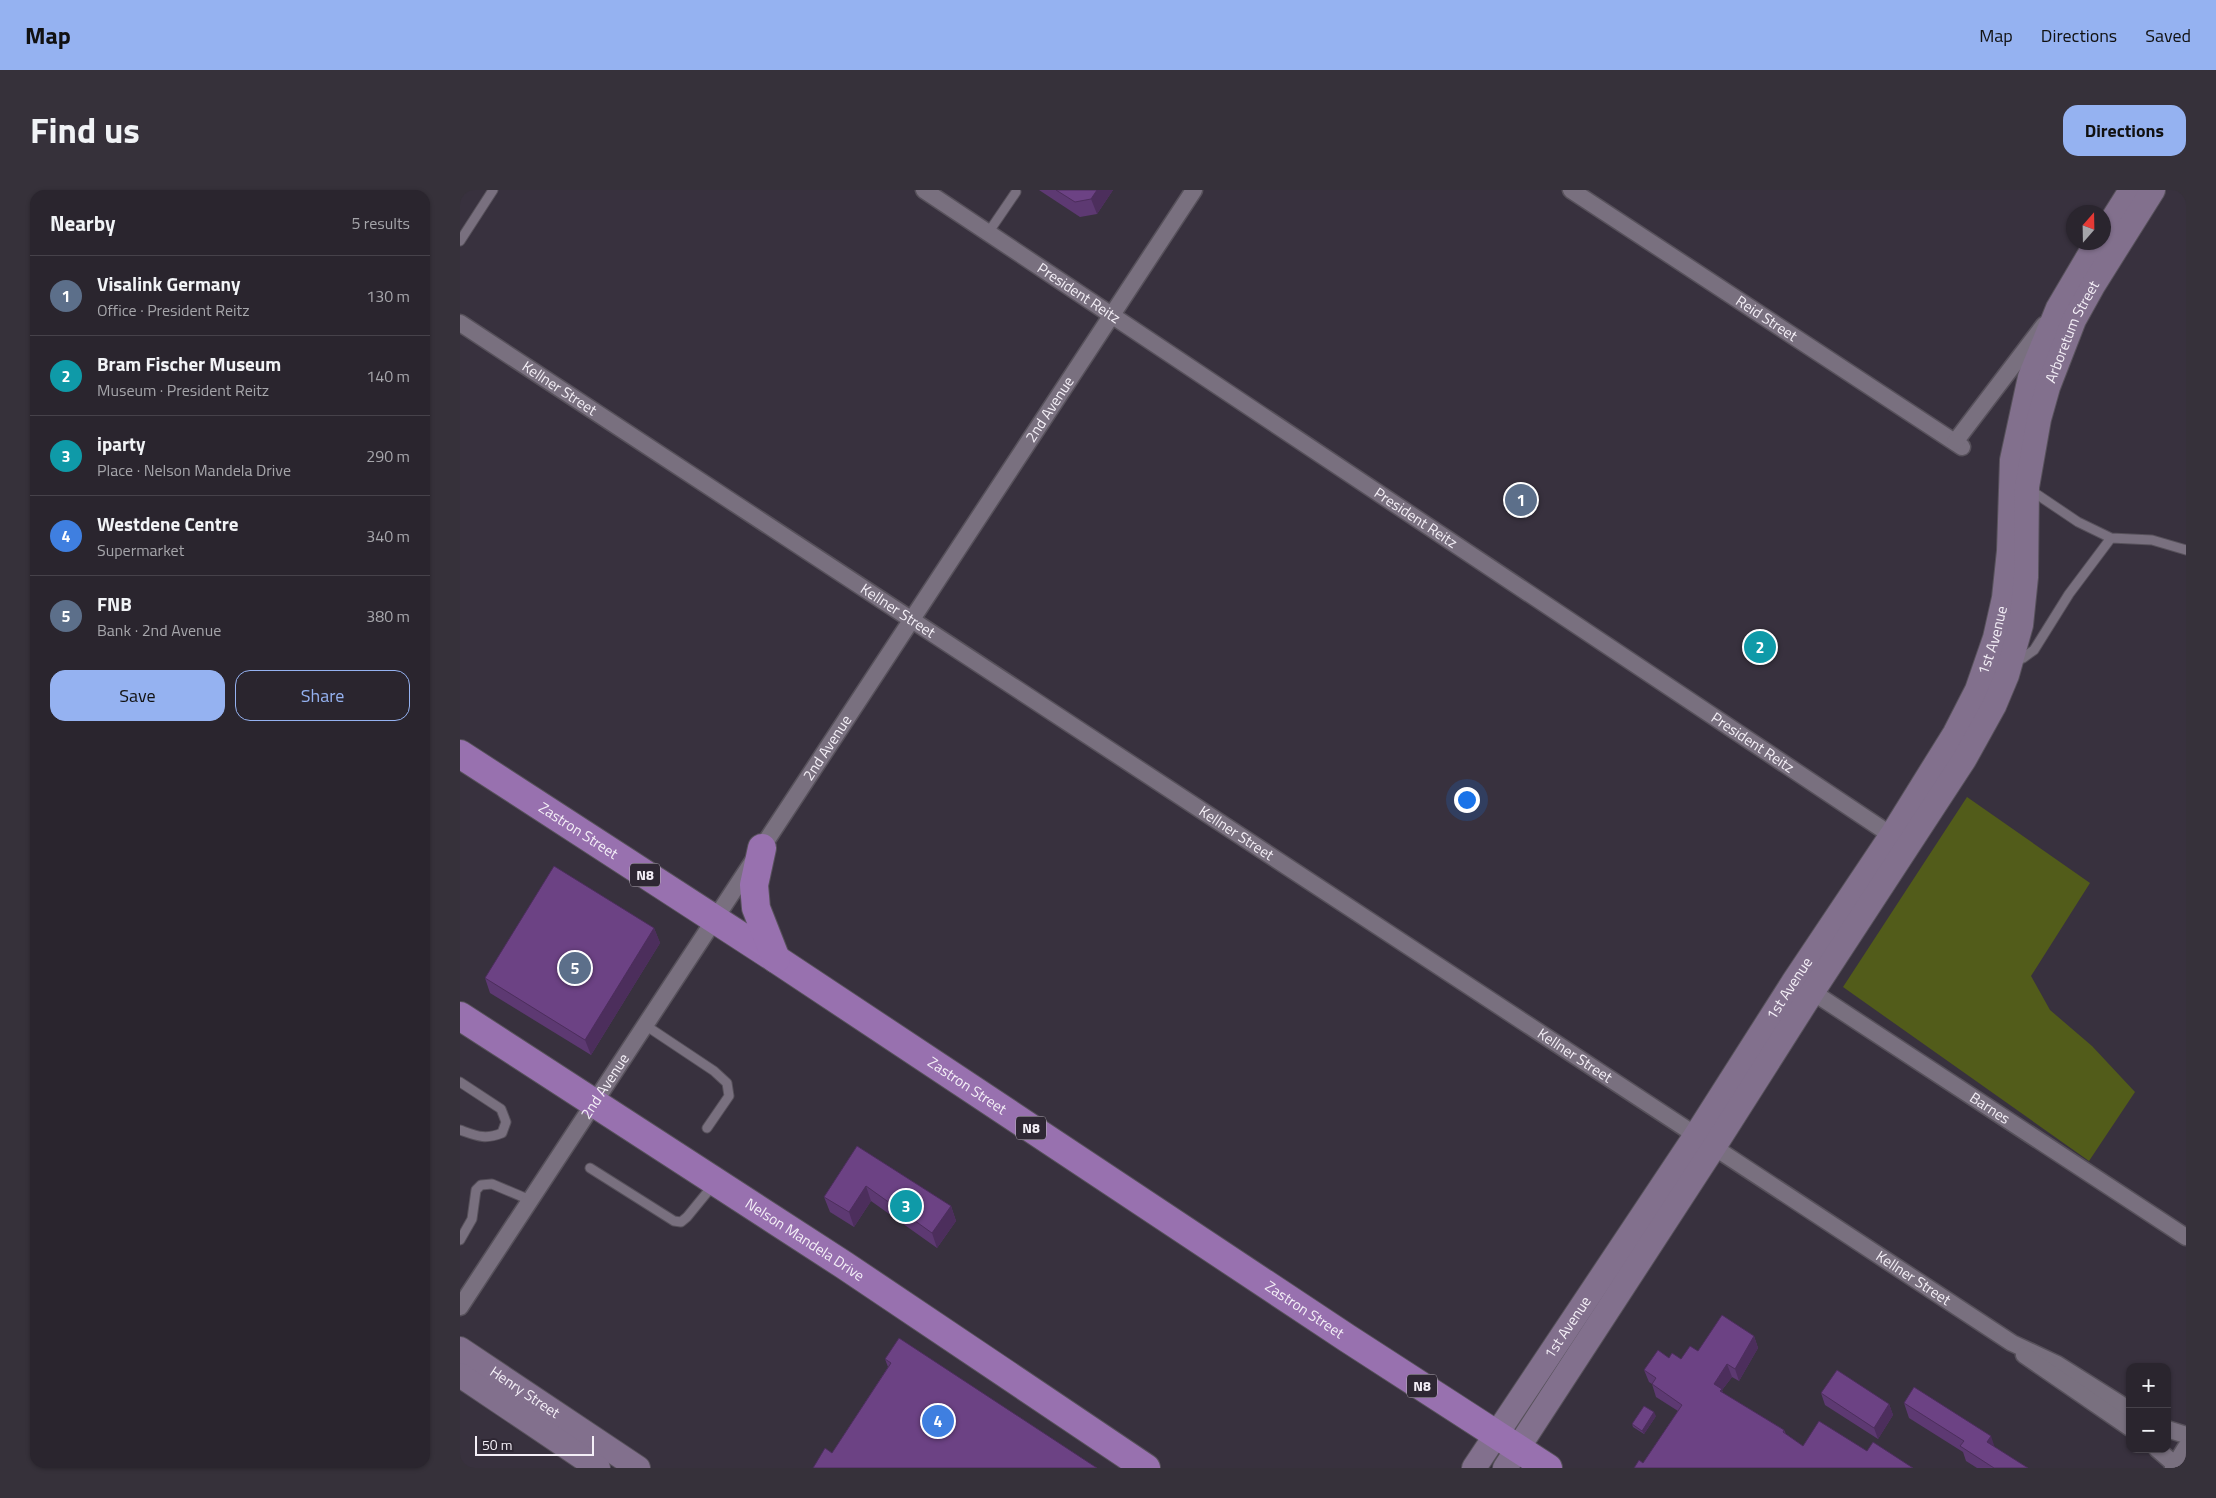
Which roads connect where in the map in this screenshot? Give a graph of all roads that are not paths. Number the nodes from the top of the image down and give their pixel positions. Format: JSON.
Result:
{"nodes":[{"id":1,"x":493,"y":190,"type":"edge"},
{"id":2,"x":924,"y":190,"type":"edge"},
{"id":3,"x":1194,"y":190,"type":"edge"},
{"id":4,"x":1571,"y":190,"type":"edge"},
{"id":5,"x":2131,"y":190,"type":"edge"},
{"id":6,"x":2153,"y":190,"type":"edge"},
{"id":7,"x":1016,"y":192,"type":"dead end"},
{"id":8,"x":2111,"y":222,"type":"edge"},
{"id":9,"x":988,"y":233,"type":"junction"},
{"id":10,"x":460,"y":242,"type":"edge"},
{"id":11,"x":2092,"y":250,"type":"edge"},
{"id":12,"x":2058,"y":308,"type":"junction"},
{"id":13,"x":1112,"y":315,"type":"junction"},
{"id":14,"x":460,"y":323,"type":"edge"},
{"id":15,"x":2019,"y":480,"type":"junction"},
{"id":16,"x":2111,"y":538,"type":"junction"},
{"id":17,"x":2186,"y":550,"type":"edge"},
{"id":18,"x":912,"y":619,"type":"junction"},
{"id":19,"x":2001,"y":668,"type":"junction"},
{"id":20,"x":460,"y":754,"type":"edge"},
{"id":21,"x":1900,"y":841,"type":"junction"},
{"id":22,"x":762,"y":848,"type":"junction"},
{"id":23,"x":714,"y":920,"type":"junction"},
{"id":24,"x":776,"y":959,"type":"junction"},
{"id":25,"x":1804,"y":986,"type":"junction"},
{"id":26,"x":461,"y":1019,"type":"edge"},
{"id":27,"x":645,"y":1025,"type":"junction"},
{"id":28,"x":460,"y":1082,"type":"edge"},
{"id":29,"x":594,"y":1103,"type":"junction"},
{"id":30,"x":707,"y":1128,"type":"dead end"},
{"id":31,"x":460,"y":1130,"type":"edge"},
{"id":32,"x":1705,"y":1141,"type":"junction"},
{"id":33,"x":590,"y":1168,"type":"dead end"},
{"id":34,"x":716,"y":1182,"type":"junction"},
{"id":35,"x":530,"y":1200,"type":"junction"},
{"id":36,"x":2186,"y":1237,"type":"edge"},
{"id":37,"x":460,"y":1240,"type":"edge"},
{"id":38,"x":460,"y":1307,"type":"edge"},
{"id":39,"x":2012,"y":1343,"type":"junction"},
{"id":40,"x":460,"y":1349,"type":"edge"},
{"id":41,"x":460,"y":1375,"type":"edge"},
{"id":42,"x":2127,"y":1408,"type":"edge"},
{"id":43,"x":2126,"y":1425,"type":"edge"},
{"id":44,"x":2171,"y":1430,"type":"edge"},
{"id":45,"x":2186,"y":1435,"type":"edge"},
{"id":46,"x":2186,"y":1447,"type":"edge"},
{"id":47,"x":1506,"y":1450,"type":"edge"},
{"id":48,"x":2161,"y":1453,"type":"edge"},
{"id":49,"x":2175,"y":1467,"type":"edge"},
{"id":50,"x":598,"y":1468,"type":"edge"},
{"id":51,"x":638,"y":1468,"type":"edge"},
{"id":52,"x":1146,"y":1468,"type":"edge"},
{"id":53,"x":1474,"y":1468,"type":"edge"},
{"id":54,"x":1548,"y":1468,"type":"edge"}],
"edges":[{"from":1,"to":10,"type":"lane"},
{"from":2,"to":9,"type":"street","name":"President Reitz"},
{"from":3,"to":13,"type":"street","name":"2nd Avenue"},
{"from":4,"to":12,"type":"street","name":"Reid Street"},
{"from":5,"to":8,"type":"street"},
{"from":6,"to":15,"type":"street","name":"Arboretum Street"},
{"from":7,"to":9,"type":"lane"},
{"from":9,"to":13,"type":"street","name":"President Reitz"},
{"from":11,"to":12,"type":"street","name":"Arboretum Street"},
{"from":12,"to":15,"type":"street","name":"Arboretum Street"},
{"from":13,"to":18,"type":"street","name":"2nd Avenue"},
{"from":13,"to":21,"type":"street","name":"President Reitz"},
{"from":14,"to":18,"type":"street","name":"Kellner Street"},
{"from":15,"to":16,"type":"lane"},
{"from":15,"to":19,"type":"street","name":"1st Avenue"},
{"from":16,"to":17,"type":"lane"},
{"from":16,"to":19,"type":"lane"},
{"from":18,"to":22,"type":"street","name":"2nd Avenue"},
{"from":18,"to":32,"type":"street","name":"Kellner Street"},
{"from":19,"to":21,"type":"street","name":"1st Avenue"},
{"from":20,"to":23,"type":"highway","name":"Zastron Street","number":"N8"},
{"from":21,"to":25,"type":"street","name":"1st Avenue"},
{"from":22,"to":23,"type":"street","name":"2nd Avenue"},
{"from":22,"to":24,"type":"highway"},
{"from":23,"to":24,"type":"highway","name":"Zastron Street","number":"N8"},
{"from":23,"to":27,"type":"street","name":"2nd Avenue"},
{"from":24,"to":47,"type":"highway","name":"Zastron Street","number":"N8"},
{"from":25,"to":32,"type":"street","name":"1st Avenue"},
{"from":25,"to":36,"type":"street","name":"Barnes"},
{"from":26,"to":29,"type":"highway","name":"Nelson Mandela Drive"},
{"from":27,"to":29,"type":"street","name":"2nd Avenue"},
{"from":27,"to":30,"type":"lane"},
{"from":28,"to":31,"type":"lane"},
{"from":29,"to":34,"type":"highway","name":"Nelson Mandela Drive"},
{"from":29,"to":35,"type":"street","name":"2nd Avenue"},
{"from":32,"to":39,"type":"street","name":"Kellner Street"},
{"from":32,"to":47,"type":"street","name":"1st Avenue"},
{"from":33,"to":34,"type":"lane"},
{"from":34,"to":52,"type":"highway","name":"Nelson Mandela Drive"},
{"from":35,"to":37,"type":"lane"},
{"from":35,"to":38,"type":"street","name":"2nd Avenue"},
{"from":39,"to":42,"type":"street","name":"Kellner Street"},
{"from":39,"to":43,"type":"street","name":"Kellner Street"},
{"from":40,"to":51,"type":"street","name":"Henry Street"},
{"from":41,"to":50,"type":"street","name":"Henry Street"},
{"from":44,"to":45,"type":"street"},
{"from":46,"to":49,"type":"street"},
{"from":47,"to":53,"type":"street","name":"1st Avenue"},
{"from":47,"to":54,"type":"highway","name":"Zastron Street","number":"N8"},
{"from":48,"to":49,"type":"street"}]}
